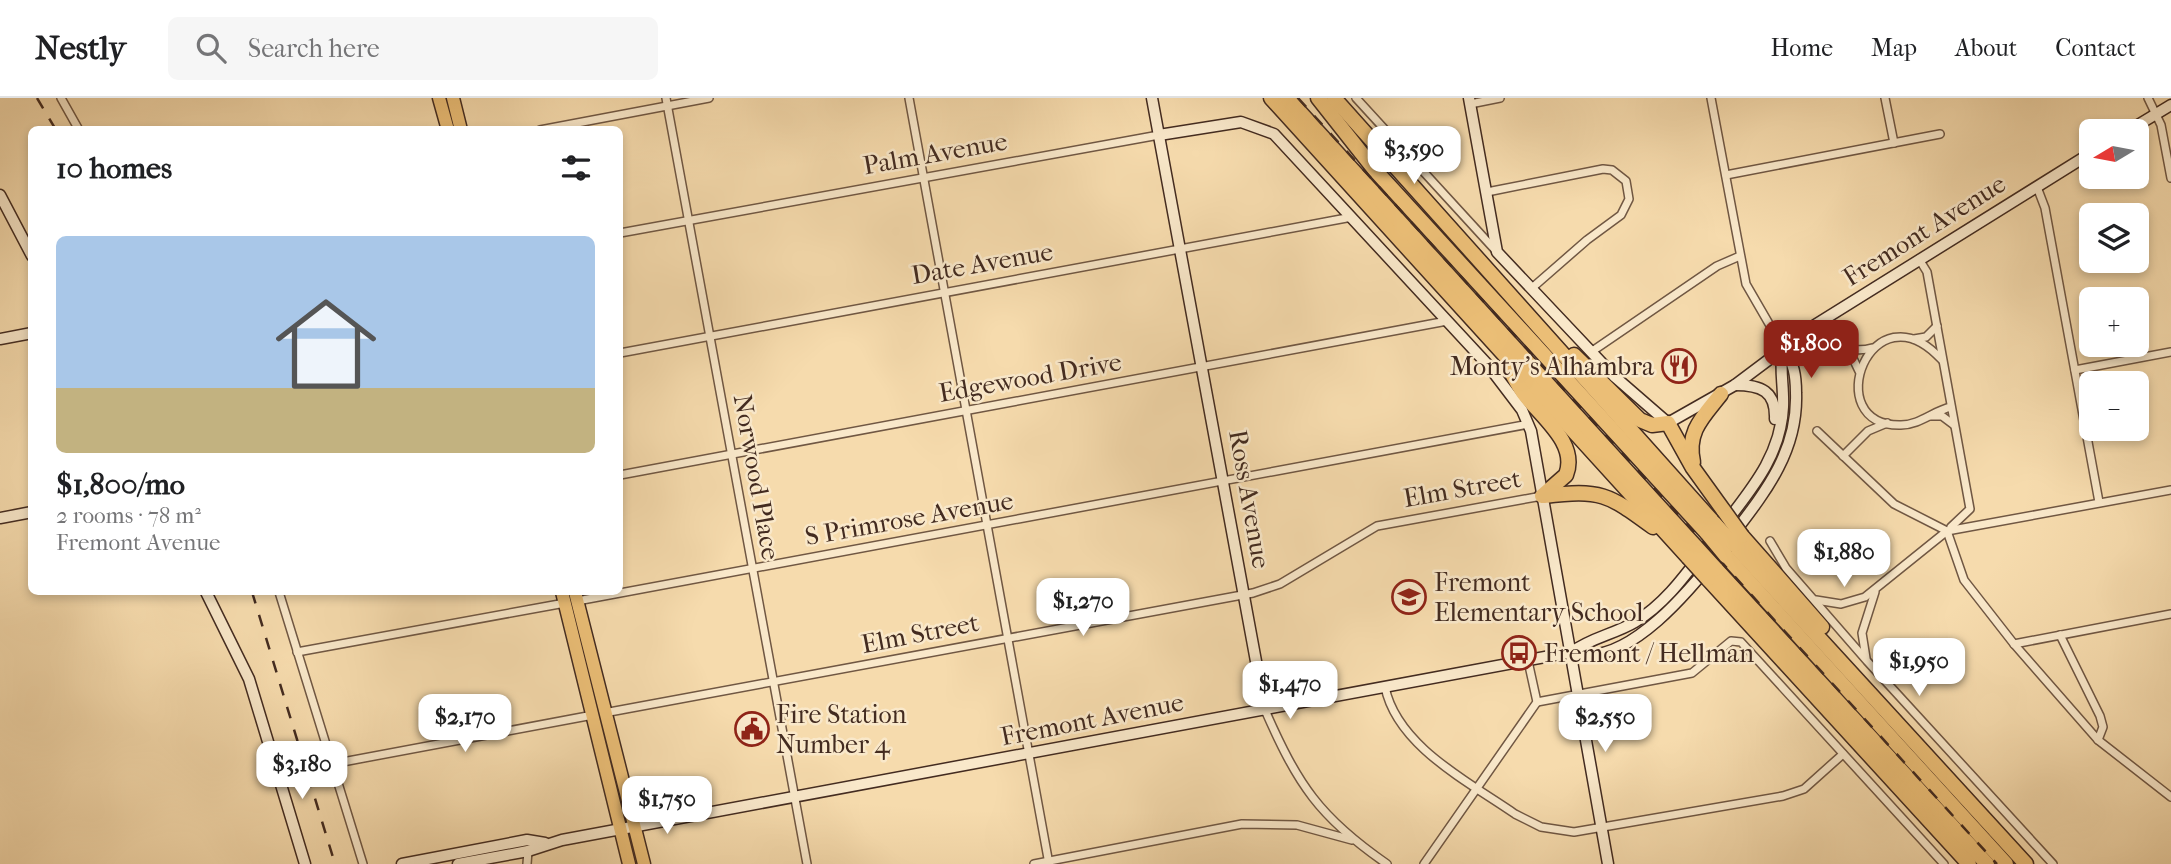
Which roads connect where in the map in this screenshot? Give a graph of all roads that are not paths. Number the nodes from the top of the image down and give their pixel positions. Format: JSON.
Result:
{"nodes":[{"id":1,"x":439,"y":98,"type":"edge"},
{"id":2,"x":453,"y":98,"type":"edge"},
{"id":3,"x":709,"y":98,"type":"edge"},
{"id":4,"x":909,"y":98,"type":"edge"},
{"id":5,"x":1152,"y":98,"type":"edge"},
{"id":6,"x":1271,"y":98,"type":"edge"},
{"id":7,"x":1287,"y":98,"type":"edge"},
{"id":8,"x":1318,"y":98,"type":"edge"},
{"id":9,"x":1334,"y":98,"type":"edge"},
{"id":10,"x":1368,"y":98,"type":"edge"},
{"id":11,"x":1500,"y":98,"type":"edge"},
{"id":12,"x":1711,"y":98,"type":"edge"},
{"id":13,"x":1885,"y":98,"type":"edge"},
{"id":14,"x":2148,"y":98,"type":"edge"},
{"id":15,"x":63,"y":99,"type":"edge"},
{"id":16,"x":1357,"y":100,"type":"edge"},
{"id":17,"x":1470,"y":101,"type":"edge"},
{"id":18,"x":667,"y":102,"type":"edge"},
{"id":19,"x":2171,"y":105,"type":"edge"},
{"id":20,"x":2156,"y":114,"type":"junction"},
{"id":21,"x":2148,"y":119,"type":"edge"},
{"id":22,"x":77,"y":126,"type":"edge"},
{"id":23,"x":447,"y":126,"type":"edge"},
{"id":24,"x":460,"y":126,"type":"edge"},
{"id":25,"x":558,"y":126,"type":"edge"},
{"id":26,"x":1940,"y":134,"type":"dead end"},
{"id":27,"x":1159,"y":135,"type":"junction"},
{"id":28,"x":1894,"y":143,"type":"junction"},
{"id":29,"x":2079,"y":161,"type":"edge"},
{"id":30,"x":1726,"y":175,"type":"junction"},
{"id":31,"x":924,"y":178,"type":"junction"},
{"id":32,"x":2171,"y":178,"type":"edge"},
{"id":33,"x":2037,"y":187,"type":"junction"},
{"id":34,"x":1487,"y":192,"type":"junction"},
{"id":35,"x":0,"y":195,"type":"edge"},
{"id":36,"x":1352,"y":217,"type":"junction"},
{"id":37,"x":688,"y":221,"type":"junction"},
{"id":38,"x":623,"y":232,"type":"edge"},
{"id":39,"x":28,"y":248,"type":"edge"},
{"id":40,"x":1181,"y":250,"type":"junction"},
{"id":41,"x":1469,"y":251,"type":"junction"},
{"id":42,"x":1497,"y":253,"type":"junction"},
{"id":43,"x":1740,"y":256,"type":"junction"},
{"id":44,"x":1920,"y":259,"type":"junction"},
{"id":45,"x":1532,"y":288,"type":"junction"},
{"id":46,"x":946,"y":293,"type":"junction"},
{"id":47,"x":1447,"y":321,"type":"junction"},
{"id":48,"x":1815,"y":325,"type":"junction"},
{"id":49,"x":1937,"y":326,"type":"junction"},
{"id":50,"x":28,"y":334,"type":"edge"},
{"id":51,"x":710,"y":336,"type":"junction"},
{"id":52,"x":0,"y":339,"type":"edge"},
{"id":53,"x":1911,"y":340,"type":"junction"},
{"id":54,"x":1495,"y":345,"type":"junction"},
{"id":55,"x":1874,"y":347,"type":"junction"},
{"id":56,"x":1783,"y":348,"type":"junction"},
{"id":57,"x":1849,"y":350,"type":"junction"},
{"id":58,"x":623,"y":352,"type":"edge"},
{"id":59,"x":1591,"y":352,"type":"junction"},
{"id":60,"x":2171,"y":352,"type":"edge"},
{"id":61,"x":1943,"y":360,"type":"junction"},
{"id":62,"x":1202,"y":367,"type":"junction"},
{"id":63,"x":2075,"y":370,"type":"junction"},
{"id":64,"x":1858,"y":371,"type":"junction"},
{"id":65,"x":1735,"y":385,"type":"junction"},
{"id":66,"x":1721,"y":394,"type":"junction"},
{"id":67,"x":1606,"y":404,"type":"junction"},
{"id":68,"x":1951,"y":407,"type":"junction"},
{"id":69,"x":967,"y":410,"type":"junction"},
{"id":70,"x":1870,"y":413,"type":"junction"},
{"id":71,"x":1930,"y":416,"type":"junction"},
{"id":72,"x":1668,"y":423,"type":"junction"},
{"id":73,"x":1529,"y":424,"type":"junction"},
{"id":74,"x":1886,"y":424,"type":"junction"},
{"id":75,"x":1955,"y":425,"type":"junction"},
{"id":76,"x":1817,"y":431,"type":"dead end"},
{"id":77,"x":1868,"y":431,"type":"junction"},
{"id":78,"x":1774,"y":449,"type":"junction"},
{"id":79,"x":1631,"y":452,"type":"junction"},
{"id":80,"x":732,"y":454,"type":"junction"},
{"id":81,"x":1843,"y":456,"type":"junction"},
{"id":82,"x":1697,"y":473,"type":"junction"},
{"id":83,"x":623,"y":474,"type":"edge"},
{"id":84,"x":1224,"y":481,"type":"junction"},
{"id":85,"x":2171,"y":489,"type":"edge"},
{"id":86,"x":1542,"y":496,"type":"junction"},
{"id":87,"x":2099,"y":502,"type":"junction"},
{"id":88,"x":28,"y":513,"type":"edge"},
{"id":89,"x":0,"y":518,"type":"edge"},
{"id":90,"x":989,"y":524,"type":"junction"},
{"id":91,"x":1710,"y":528,"type":"junction"},
{"id":92,"x":1947,"y":531,"type":"junction"},
{"id":93,"x":1770,"y":541,"type":"dead end"},
{"id":94,"x":1734,"y":546,"type":"junction"},
{"id":95,"x":1688,"y":550,"type":"junction"},
{"id":96,"x":752,"y":568,"type":"junction"},
{"id":97,"x":1712,"y":574,"type":"junction"},
{"id":98,"x":623,"y":589,"type":"edge"},
{"id":99,"x":1875,"y":592,"type":"junction"},
{"id":100,"x":1244,"y":594,"type":"junction"},
{"id":101,"x":207,"y":595,"type":"edge"},
{"id":102,"x":280,"y":595,"type":"edge"},
{"id":103,"x":577,"y":596,"type":"edge"},
{"id":104,"x":563,"y":597,"type":"edge"},
{"id":105,"x":1812,"y":598,"type":"junction"},
{"id":106,"x":2171,"y":614,"type":"edge"},
{"id":107,"x":2060,"y":635,"type":"junction"},
{"id":108,"x":1010,"y":638,"type":"junction"},
{"id":109,"x":1762,"y":638,"type":"junction"},
{"id":110,"x":2014,"y":644,"type":"junction"},
{"id":111,"x":298,"y":652,"type":"junction"},
{"id":112,"x":1572,"y":652,"type":"junction"},
{"id":113,"x":1799,"y":658,"type":"junction"},
{"id":114,"x":1528,"y":661,"type":"junction"},
{"id":115,"x":1867,"y":661,"type":"junction"},
{"id":116,"x":774,"y":682,"type":"junction"},
{"id":117,"x":1385,"y":687,"type":"junction"},
{"id":118,"x":1579,"y":695,"type":"junction"},
{"id":119,"x":1537,"y":702,"type":"junction"},
{"id":120,"x":1265,"y":709,"type":"junction"},
{"id":121,"x":606,"y":713,"type":"junction"},
{"id":122,"x":592,"y":715,"type":"junction"},
{"id":123,"x":2098,"y":740,"type":"junction"},
{"id":124,"x":1031,"y":754,"type":"junction"},
{"id":125,"x":1843,"y":754,"type":"junction"},
{"id":126,"x":332,"y":764,"type":"junction"},
{"id":127,"x":1476,"y":788,"type":"junction"},
{"id":128,"x":2171,"y":797,"type":"edge"},
{"id":129,"x":796,"y":798,"type":"junction"},
{"id":130,"x":634,"y":827,"type":"junction"},
{"id":131,"x":620,"y":829,"type":"junction"},
{"id":132,"x":1602,"y":829,"type":"junction"},
{"id":133,"x":1352,"y":839,"type":"junction"},
{"id":134,"x":544,"y":843,"type":"junction"},
{"id":135,"x":528,"y":851,"type":"junction"},
{"id":136,"x":1049,"y":863,"type":"edge"},
{"id":137,"x":305,"y":864,"type":"edge"},
{"id":138,"x":363,"y":864,"type":"edge"},
{"id":139,"x":402,"y":864,"type":"edge"},
{"id":140,"x":458,"y":864,"type":"edge"},
{"id":141,"x":527,"y":864,"type":"edge"},
{"id":142,"x":629,"y":864,"type":"edge"},
{"id":143,"x":644,"y":864,"type":"edge"},
{"id":144,"x":807,"y":864,"type":"edge"},
{"id":145,"x":1034,"y":864,"type":"edge"},
{"id":146,"x":1387,"y":864,"type":"edge"},
{"id":147,"x":1424,"y":864,"type":"edge"},
{"id":148,"x":1608,"y":864,"type":"edge"},
{"id":149,"x":1944,"y":864,"type":"edge"},
{"id":150,"x":1969,"y":864,"type":"edge"},
{"id":151,"x":1987,"y":864,"type":"edge"},
{"id":152,"x":2006,"y":864,"type":"edge"},
{"id":153,"x":2026,"y":864,"type":"edge"},
{"id":154,"x":2053,"y":864,"type":"edge"}],
"edges":[{"from":1,"to":23,"type":"main road"},
{"from":2,"to":24,"type":"main road"},
{"from":3,"to":18,"type":"street"},
{"from":4,"to":31,"type":"street"},
{"from":5,"to":27,"type":"main road","name":"Ross Avenue"},
{"from":6,"to":54,"type":"highway"},
{"from":7,"to":95,"type":"highway"},
{"from":8,"to":79,"type":"highway"},
{"from":9,"to":41,"type":"highway"},
{"from":10,"to":16,"type":"street"},
{"from":11,"to":17,"type":"street"},
{"from":12,"to":30,"type":"street"},
{"from":13,"to":28,"type":"street"},
{"from":14,"to":20,"type":"street"},
{"from":15,"to":22,"type":"street"},
{"from":16,"to":42,"type":"street"},
{"from":17,"to":34,"type":"main road"},
{"from":18,"to":25,"type":"street"},
{"from":18,"to":37,"type":"street","name":"Norwood Place"},
{"from":19,"to":20,"type":"main road"},
{"from":20,"to":21,"type":"main road"},
{"from":20,"to":32,"type":"street"},
{"from":26,"to":28,"type":"street"},
{"from":27,"to":31,"type":"street","name":"Palm Avenue"},
{"from":27,"to":36,"type":"main road","name":"Palm Avenue"},
{"from":27,"to":40,"type":"main road","name":"Ross Avenue"},
{"from":28,"to":30,"type":"street"},
{"from":29,"to":33,"type":"main road","name":"Fremont Avenue"},
{"from":30,"to":43,"type":"street"},
{"from":31,"to":37,"type":"street","name":"Palm Avenue"},
{"from":31,"to":46,"type":"street"},
{"from":33,"to":44,"type":"main road","name":"Fremont Avenue"},
{"from":33,"to":63,"type":"street"},
{"from":34,"to":42,"type":"main road"},
{"from":34,"to":45,"type":"street"},
{"from":35,"to":39,"type":"main road"},
{"from":36,"to":40,"type":"street","name":"Date Avenue"},
{"from":36,"to":47,"type":"main road"},
{"from":37,"to":38,"type":"street","name":"Palm Avenue"},
{"from":37,"to":51,"type":"street","name":"Norwood Place"},
{"from":40,"to":46,"type":"street","name":"Date Avenue"},
{"from":40,"to":62,"type":"main road","name":"Ross Avenue"},
{"from":41,"to":67,"type":"highway"},
{"from":41,"to":72,"type":"highway"},
{"from":42,"to":45,"type":"main road"},
{"from":43,"to":56,"type":"street"},
{"from":43,"to":59,"type":"street"},
{"from":44,"to":48,"type":"main road","name":"Fremont Avenue"},
{"from":44,"to":49,"type":"street"},
{"from":45,"to":59,"type":"main road"},
{"from":46,"to":51,"type":"street","name":"Date Avenue"},
{"from":46,"to":69,"type":"street"},
{"from":47,"to":62,"type":"street","name":"Edgewood Drive"},
{"from":47,"to":73,"type":"main road"},
{"from":48,"to":56,"type":"main road","name":"Fremont Avenue"},
{"from":48,"to":57,"type":"street"},
{"from":49,"to":53,"type":"street"},
{"from":49,"to":61,"type":"street"},
{"from":50,"to":52,"type":"main road"},
{"from":51,"to":58,"type":"street","name":"Date Avenue"},
{"from":51,"to":80,"type":"street","name":"Norwood Place"},
{"from":53,"to":55,"type":"street"},
{"from":53,"to":61,"type":"street"},
{"from":54,"to":86,"type":"highway"},
{"from":54,"to":95,"type":"highway"},
{"from":55,"to":57,"type":"street"},
{"from":55,"to":64,"type":"street"},
{"from":56,"to":65,"type":"main road"},
{"from":56,"to":78,"type":"main road","name":"Fremont Avenue"},
{"from":56,"to":112,"type":"main road","name":"Fremont Avenue"},
{"from":57,"to":64,"type":"street"},
{"from":59,"to":72,"type":"main road"},
{"from":60,"to":63,"type":"street"},
{"from":61,"to":68,"type":"street"},
{"from":62,"to":69,"type":"street","name":"Edgewood Drive"},
{"from":62,"to":84,"type":"main road","name":"Ross Avenue"},
{"from":63,"to":87,"type":"street"},
{"from":64,"to":70,"type":"street"},
{"from":65,"to":66,"type":"main road"},
{"from":65,"to":78,"type":"main road"},
{"from":66,"to":72,"type":"main road"},
{"from":66,"to":82,"type":"highway"},
{"from":67,"to":79,"type":"highway"},
{"from":67,"to":91,"type":"highway"},
{"from":68,"to":71,"type":"street"},
{"from":68,"to":75,"type":"street"},
{"from":69,"to":80,"type":"street","name":"Edgewood Drive"},
{"from":69,"to":90,"type":"street"},
{"from":70,"to":74,"type":"street"},
{"from":70,"to":77,"type":"street"},
{"from":71,"to":74,"type":"street"},
{"from":71,"to":75,"type":"street"},
{"from":72,"to":82,"type":"highway"},
{"from":73,"to":84,"type":"street","name":"S Primrose Avenue"},
{"from":73,"to":86,"type":"main road"},
{"from":74,"to":77,"type":"street"},
{"from":75,"to":92,"type":"street"},
{"from":76,"to":81,"type":"street"},
{"from":77,"to":81,"type":"street"},
{"from":78,"to":112,"type":"main road","name":"Fremont Avenue"},
{"from":79,"to":91,"type":"highway"},
{"from":80,"to":83,"type":"street","name":"Edgewood Drive"},
{"from":80,"to":96,"type":"street","name":"Norwood Place"},
{"from":81,"to":92,"type":"street"},
{"from":82,"to":94,"type":"highway","bridge":true},
{"from":84,"to":90,"type":"street","name":"S Primrose Avenue"},
{"from":84,"to":100,"type":"main road","name":"Ross Avenue"},
{"from":85,"to":87,"type":"street"},
{"from":86,"to":95,"type":"highway"},
{"from":86,"to":100,"type":"street","name":"Elm Street"},
{"from":86,"to":112,"type":"main road"},
{"from":87,"to":92,"type":"street"},
{"from":88,"to":89,"type":"main road"},
{"from":90,"to":96,"type":"street","name":"S Primrose Avenue"},
{"from":90,"to":108,"type":"street"},
{"from":91,"to":94,"type":"highway","bridge":true},
{"from":92,"to":99,"type":"street"},
{"from":92,"to":110,"type":"street"},
{"from":93,"to":105,"type":"street"},
{"from":94,"to":152,"type":"highway"},
{"from":94,"to":153,"type":"highway"},
{"from":95,"to":97,"type":"highway","bridge":true},
{"from":96,"to":98,"type":"street","name":"S Primrose Avenue"},
{"from":96,"to":116,"type":"street","name":"Norwood Place"},
{"from":97,"to":109,"type":"highway"},
{"from":97,"to":113,"type":"highway"},
{"from":99,"to":105,"type":"street"},
{"from":99,"to":115,"type":"street"},
{"from":100,"to":108,"type":"street","name":"Elm Street"},
{"from":100,"to":120,"type":"main road","name":"Ross Avenue"},
{"from":101,"to":137,"type":"main road"},
{"from":102,"to":111,"type":"street"},
{"from":103,"to":104,"type":"street","name":"S Primrose Avenue"},
{"from":103,"to":121,"type":"main road"},
{"from":104,"to":111,"type":"street","name":"S Primrose Avenue"},
{"from":104,"to":122,"type":"main road"},
{"from":105,"to":115,"type":"street"},
{"from":106,"to":107,"type":"street"},
{"from":107,"to":110,"type":"street"},
{"from":107,"to":123,"type":"street"},
{"from":108,"to":116,"type":"street","name":"Elm Street"},
{"from":108,"to":124,"type":"street"},
{"from":109,"to":113,"type":"highway"},
{"from":109,"to":150,"type":"highway"},
{"from":110,"to":123,"type":"street"},
{"from":111,"to":126,"type":"street"},
{"from":112,"to":114,"type":"main road","name":"Fremont Avenue"},
{"from":112,"to":118,"type":"main road"},
{"from":113,"to":151,"type":"highway"},
{"from":114,"to":117,"type":"main road","name":"Fremont Avenue"},
{"from":114,"to":119,"type":"street"},
{"from":115,"to":154,"type":"street"},
{"from":116,"to":121,"type":"street","name":"Elm Street"},
{"from":116,"to":129,"type":"street","name":"Norwood Place"},
{"from":117,"to":120,"type":"main road","name":"Fremont Avenue"},
{"from":117,"to":127,"type":"street"},
{"from":118,"to":119,"type":"street"},
{"from":118,"to":125,"type":"street"},
{"from":118,"to":132,"type":"main road"},
{"from":119,"to":127,"type":"street"},
{"from":120,"to":124,"type":"main road","name":"Fremont Avenue"},
{"from":120,"to":133,"type":"street","name":"Ross Avenue"},
{"from":121,"to":122,"type":"street","name":"Elm Street"},
{"from":121,"to":130,"type":"main road"},
{"from":122,"to":126,"type":"street","name":"Elm Street"},
{"from":122,"to":131,"type":"main road"},
{"from":123,"to":128,"type":"street"},
{"from":124,"to":129,"type":"main road","name":"Fremont Avenue"},
{"from":124,"to":136,"type":"street"},
{"from":125,"to":132,"type":"street"},
{"from":125,"to":149,"type":"street"},
{"from":126,"to":138,"type":"street"},
{"from":127,"to":132,"type":"street"},
{"from":127,"to":147,"type":"street"},
{"from":129,"to":130,"type":"main road","name":"Fremont Avenue"},
{"from":129,"to":144,"type":"street","name":"Norwood Place"},
{"from":130,"to":131,"type":"main road","name":"Fremont Avenue"},
{"from":130,"to":143,"type":"main road"},
{"from":131,"to":134,"type":"main road","name":"Fremont Avenue"},
{"from":131,"to":142,"type":"main road"},
{"from":132,"to":148,"type":"main road"},
{"from":133,"to":136,"type":"street"},
{"from":133,"to":146,"type":"street","name":"Ross Avenue"},
{"from":134,"to":135,"type":"main road"},
{"from":134,"to":139,"type":"main road"},
{"from":135,"to":140,"type":"main road"},
{"from":135,"to":141,"type":"street"},
{"from":136,"to":145,"type":"street"}]}
